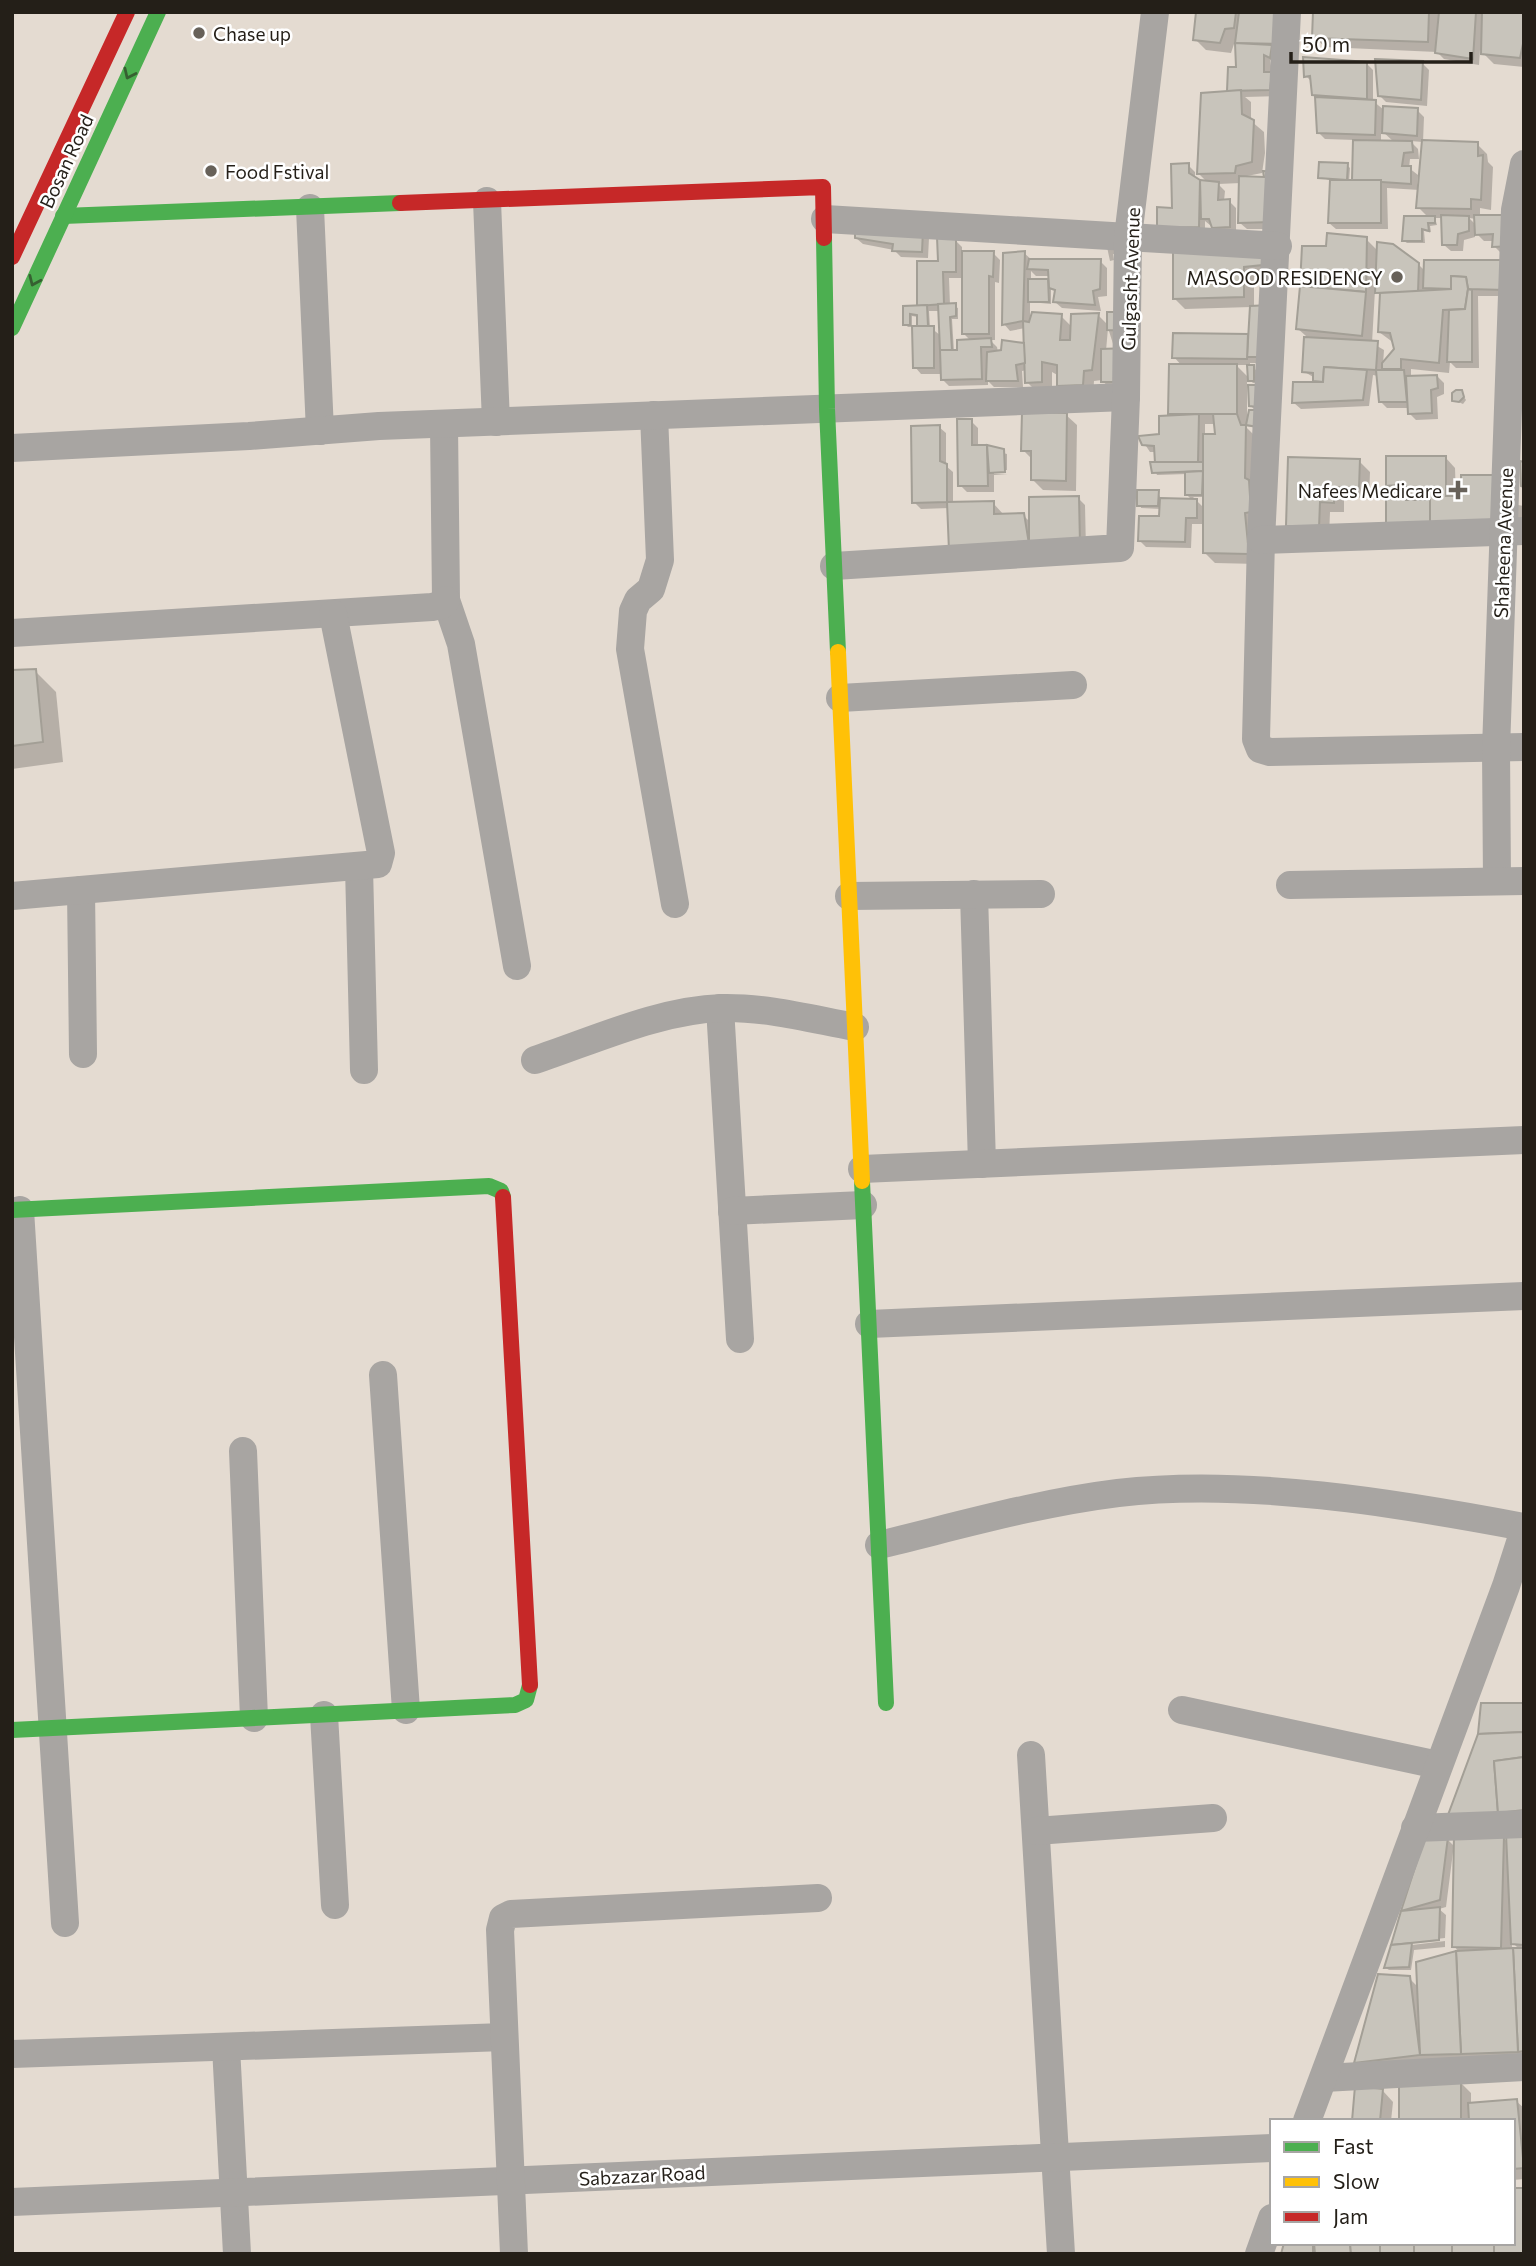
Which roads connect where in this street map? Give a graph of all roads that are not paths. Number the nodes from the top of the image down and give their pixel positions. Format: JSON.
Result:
{"nodes":[{"id":1,"x":128,"y":12,"type":"edge"},
{"id":2,"x":158,"y":12,"type":"edge"},
{"id":3,"x":1155,"y":12,"type":"edge"},
{"id":4,"x":1287,"y":12,"type":"edge"},
{"id":5,"x":1524,"y":164,"type":"edge"},
{"id":6,"x":487,"y":201,"type":"junction"},
{"id":7,"x":310,"y":208,"type":"junction"},
{"id":8,"x":63,"y":216,"type":"junction"},
{"id":9,"x":825,"y":219,"type":"junction"},
{"id":10,"x":1129,"y":237,"type":"junction"},
{"id":11,"x":1278,"y":246,"type":"junction"},
{"id":12,"x":12,"y":257,"type":"edge"},
{"id":13,"x":1517,"y":318,"type":"edge"},
{"id":14,"x":12,"y":328,"type":"edge"},
{"id":15,"x":1126,"y":397,"type":"junction"},
{"id":16,"x":827,"y":409,"type":"junction"},
{"id":17,"x":654,"y":415,"type":"junction"},
{"id":18,"x":496,"y":422,"type":"junction"},
{"id":19,"x":444,"y":425,"type":"junction"},
{"id":20,"x":320,"y":430,"type":"junction"},
{"id":21,"x":12,"y":448,"type":"edge"},
{"id":22,"x":1514,"y":531,"type":"edge"},
{"id":23,"x":1261,"y":540,"type":"junction"},
{"id":24,"x":834,"y":566,"type":"junction"},
{"id":25,"x":446,"y":600,"type":"junction"},
{"id":26,"x":333,"y":614,"type":"junction"},
{"id":27,"x":12,"y":633,"type":"edge"},
{"id":28,"x":1073,"y":685,"type":"dead end"},
{"id":29,"x":840,"y":698,"type":"junction"},
{"id":30,"x":1510,"y":748,"type":"edge"},
{"id":31,"x":359,"y":867,"type":"junction"},
{"id":32,"x":1510,"y":881,"type":"edge"},
{"id":33,"x":1290,"y":885,"type":"dead end"},
{"id":34,"x":81,"y":890,"type":"junction"},
{"id":35,"x":974,"y":894,"type":"junction"},
{"id":36,"x":1041,"y":894,"type":"dead end"},
{"id":37,"x":12,"y":896,"type":"edge"},
{"id":38,"x":849,"y":896,"type":"junction"},
{"id":39,"x":675,"y":904,"type":"dead end"},
{"id":40,"x":517,"y":966,"type":"dead end"},
{"id":41,"x":720,"y":1008,"type":"junction"},
{"id":42,"x":855,"y":1027,"type":"junction"},
{"id":43,"x":83,"y":1054,"type":"dead end"},
{"id":44,"x":535,"y":1060,"type":"dead end"},
{"id":45,"x":364,"y":1070,"type":"dead end"},
{"id":46,"x":1524,"y":1140,"type":"edge"},
{"id":47,"x":982,"y":1164,"type":"junction"},
{"id":48,"x":862,"y":1169,"type":"junction"},
{"id":49,"x":863,"y":1205,"type":"junction"},
{"id":50,"x":16,"y":1210,"type":"edge"},
{"id":51,"x":732,"y":1211,"type":"junction"},
{"id":52,"x":1524,"y":1296,"type":"edge"},
{"id":53,"x":869,"y":1324,"type":"junction"},
{"id":54,"x":740,"y":1339,"type":"dead end"},
{"id":55,"x":383,"y":1375,"type":"dead end"},
{"id":56,"x":243,"y":1451,"type":"dead end"},
{"id":57,"x":1524,"y":1529,"type":"edge"},
{"id":58,"x":879,"y":1545,"type":"junction"},
{"id":59,"x":1515,"y":1586,"type":"edge"},
{"id":60,"x":886,"y":1703,"type":"dead end"},
{"id":61,"x":405,"y":1710,"type":"junction"},
{"id":62,"x":1182,"y":1710,"type":"dead end"},
{"id":63,"x":324,"y":1714,"type":"junction"},
{"id":64,"x":254,"y":1718,"type":"junction"},
{"id":65,"x":53,"y":1728,"type":"junction"},
{"id":66,"x":12,"y":1730,"type":"edge"},
{"id":67,"x":1031,"y":1755,"type":"dead end"},
{"id":68,"x":1438,"y":1765,"type":"junction"},
{"id":69,"x":1213,"y":1818,"type":"dead end"},
{"id":70,"x":1524,"y":1824,"type":"edge"},
{"id":71,"x":1415,"y":1828,"type":"junction"},
{"id":72,"x":1036,"y":1831,"type":"junction"},
{"id":73,"x":818,"y":1898,"type":"dead end"},
{"id":74,"x":335,"y":1905,"type":"dead end"},
{"id":75,"x":65,"y":1923,"type":"dead end"},
{"id":76,"x":505,"y":2037,"type":"junction"},
{"id":77,"x":226,"y":2048,"type":"junction"},
{"id":78,"x":12,"y":2054,"type":"edge"},
{"id":79,"x":1524,"y":2067,"type":"edge"},
{"id":80,"x":1324,"y":2078,"type":"junction"},
{"id":81,"x":1308,"y":2119,"type":"edge"},
{"id":82,"x":1270,"y":2148,"type":"edge"},
{"id":83,"x":1055,"y":2157,"type":"junction"},
{"id":84,"x":511,"y":2181,"type":"junction"},
{"id":85,"x":233,"y":2193,"type":"junction"},
{"id":86,"x":12,"y":2202,"type":"edge"},
{"id":87,"x":1270,"y":2224,"type":"edge"},
{"id":88,"x":237,"y":2254,"type":"edge"},
{"id":89,"x":514,"y":2254,"type":"edge"},
{"id":90,"x":1061,"y":2254,"type":"edge"},
{"id":91,"x":1259,"y":2254,"type":"edge"}],
"edges":[{"from":1,"to":12,"type":"street","name":"Bosan Road"},
{"from":2,"to":8,"type":"street","name":"Bosan Road","one_way":true},
{"from":3,"to":10,"type":"street","name":"Gulgasht Avenue"},
{"from":4,"to":11,"type":"street"},
{"from":5,"to":13,"type":"street","name":"Shaheena Avenue"},
{"from":6,"to":7,"type":"street"},
{"from":6,"to":9,"type":"street"},
{"from":6,"to":18,"type":"street"},
{"from":7,"to":8,"type":"street"},
{"from":7,"to":20,"type":"street"},
{"from":8,"to":14,"type":"street","name":"Bosan Road","one_way":true},
{"from":9,"to":10,"type":"street"},
{"from":9,"to":16,"type":"street"},
{"from":10,"to":11,"type":"street"},
{"from":10,"to":15,"type":"street","name":"Gulgasht Avenue"},
{"from":11,"to":23,"type":"street"},
{"from":13,"to":22,"type":"street","name":"Shaheena Avenue"},
{"from":15,"to":16,"type":"street"},
{"from":15,"to":24,"type":"street","name":"Gulgasht Avenue"},
{"from":16,"to":17,"type":"street"},
{"from":16,"to":24,"type":"street"},
{"from":17,"to":18,"type":"street"},
{"from":17,"to":39,"type":"street"},
{"from":18,"to":19,"type":"street"},
{"from":19,"to":20,"type":"street"},
{"from":19,"to":25,"type":"street"},
{"from":20,"to":21,"type":"street"},
{"from":22,"to":23,"type":"street"},
{"from":22,"to":30,"type":"street","name":"Shaheena Avenue"},
{"from":23,"to":30,"type":"street"},
{"from":24,"to":29,"type":"street"},
{"from":25,"to":26,"type":"street"},
{"from":25,"to":40,"type":"street"},
{"from":26,"to":27,"type":"street"},
{"from":26,"to":31,"type":"street"},
{"from":28,"to":29,"type":"street"},
{"from":29,"to":38,"type":"street"},
{"from":30,"to":32,"type":"street","name":"Shaheena Avenue"},
{"from":31,"to":34,"type":"street"},
{"from":31,"to":45,"type":"street"},
{"from":32,"to":33,"type":"street"},
{"from":34,"to":37,"type":"street"},
{"from":34,"to":43,"type":"street"},
{"from":35,"to":36,"type":"street"},
{"from":35,"to":38,"type":"street"},
{"from":35,"to":47,"type":"street"},
{"from":38,"to":42,"type":"street"},
{"from":41,"to":42,"type":"street"},
{"from":41,"to":44,"type":"street"},
{"from":41,"to":51,"type":"street"},
{"from":42,"to":48,"type":"street"},
{"from":46,"to":47,"type":"street"},
{"from":47,"to":48,"type":"street"},
{"from":48,"to":49,"type":"street"},
{"from":49,"to":51,"type":"street"},
{"from":49,"to":53,"type":"street"},
{"from":50,"to":61,"type":"street"},
{"from":50,"to":65,"type":"street"},
{"from":51,"to":54,"type":"street"},
{"from":52,"to":53,"type":"street"},
{"from":53,"to":58,"type":"street"},
{"from":55,"to":61,"type":"street"},
{"from":56,"to":64,"type":"street"},
{"from":57,"to":58,"type":"street"},
{"from":57,"to":59,"type":"street"},
{"from":58,"to":60,"type":"street"},
{"from":59,"to":68,"type":"street"},
{"from":61,"to":63,"type":"street"},
{"from":62,"to":68,"type":"street"},
{"from":63,"to":64,"type":"street"},
{"from":63,"to":74,"type":"street"},
{"from":64,"to":65,"type":"street"},
{"from":65,"to":66,"type":"street"},
{"from":65,"to":75,"type":"street"},
{"from":67,"to":72,"type":"street"},
{"from":68,"to":71,"type":"street"},
{"from":69,"to":72,"type":"street"},
{"from":70,"to":71,"type":"street"},
{"from":71,"to":80,"type":"street"},
{"from":72,"to":83,"type":"street"},
{"from":73,"to":76,"type":"street"},
{"from":76,"to":77,"type":"street"},
{"from":76,"to":84,"type":"street"},
{"from":77,"to":78,"type":"street"},
{"from":77,"to":85,"type":"street"},
{"from":79,"to":80,"type":"street"},
{"from":80,"to":81,"type":"street"},
{"from":82,"to":83,"type":"street","name":"Sabzazar Road"},
{"from":83,"to":84,"type":"street","name":"Sabzazar Road"},
{"from":83,"to":90,"type":"street"},
{"from":84,"to":85,"type":"street","name":"Sabzazar Road"},
{"from":84,"to":89,"type":"street"},
{"from":85,"to":86,"type":"street","name":"Sabzazar Road"},
{"from":85,"to":88,"type":"street"},
{"from":87,"to":91,"type":"street"}]}
